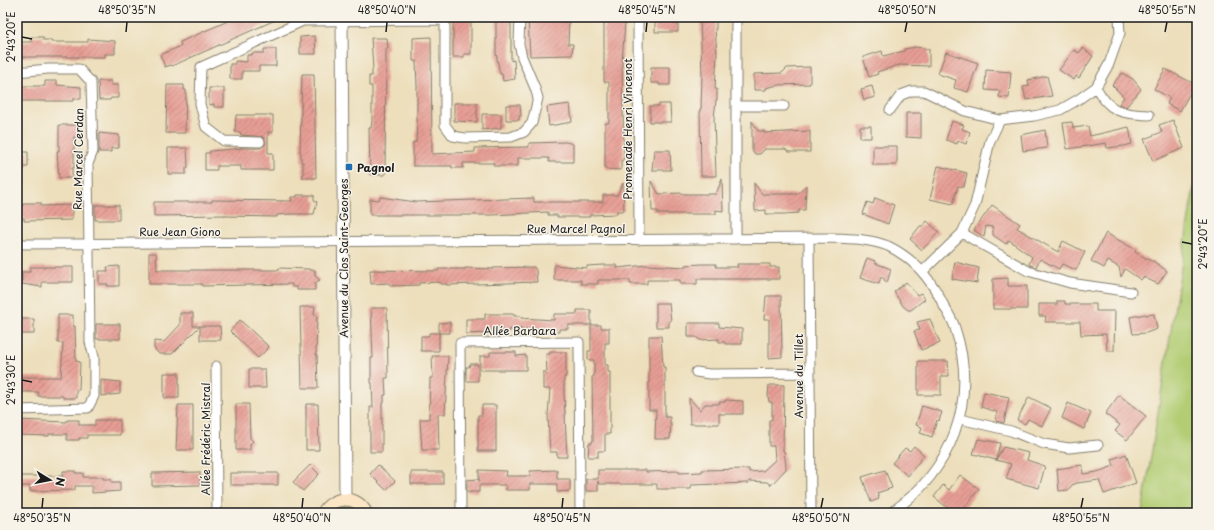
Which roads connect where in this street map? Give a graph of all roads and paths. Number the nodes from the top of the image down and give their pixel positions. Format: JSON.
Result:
{"nodes":[{"id":1,"x":520,"y":17,"type":"edge"},
{"id":2,"x":638,"y":17,"type":"edge"},
{"id":3,"x":736,"y":17,"type":"edge"},
{"id":4,"x":1119,"y":17,"type":"edge"},
{"id":5,"x":445,"y":18,"type":"edge"},
{"id":6,"x":342,"y":19,"type":"edge"},
{"id":7,"x":17,"y":72,"type":"edge"},
{"id":8,"x":1096,"y":87,"type":"junction"},
{"id":9,"x":737,"y":106,"type":"junction"},
{"id":10,"x":784,"y":106,"type":"dead end"},
{"id":11,"x":890,"y":110,"type":"dead end"},
{"id":12,"x":1149,"y":115,"type":"dead end"},
{"id":13,"x":1000,"y":120,"type":"junction"},
{"id":14,"x":260,"y":142,"type":"dead end"},
{"id":15,"x":962,"y":233,"type":"junction"},
{"id":16,"x":736,"y":239,"type":"junction"},
{"id":17,"x":809,"y":239,"type":"junction"},
{"id":18,"x":639,"y":240,"type":"junction"},
{"id":19,"x":343,"y":242,"type":"junction"},
{"id":20,"x":17,"y":244,"type":"edge"},
{"id":21,"x":90,"y":244,"type":"junction"},
{"id":22,"x":922,"y":271,"type":"junction"},
{"id":23,"x":1131,"y":292,"type":"dead end"},
{"id":24,"x":216,"y":366,"type":"dead end"},
{"id":25,"x":696,"y":372,"type":"dead end"},
{"id":26,"x":810,"y":373,"type":"junction"},
{"id":27,"x":17,"y":410,"type":"edge"},
{"id":28,"x":960,"y":419,"type":"junction"},
{"id":29,"x":1098,"y":444,"type":"dead end"},
{"id":30,"x":345,"y":499,"type":"junction"},
{"id":31,"x":217,"y":513,"type":"edge"},
{"id":32,"x":322,"y":513,"type":"edge"},
{"id":33,"x":366,"y":513,"type":"edge"},
{"id":34,"x":461,"y":513,"type":"edge"},
{"id":35,"x":580,"y":513,"type":"edge"},
{"id":36,"x":810,"y":513,"type":"edge"},
{"id":37,"x":890,"y":513,"type":"edge"}],
"edges":[{"from":1,"to":5,"type":"street"},
{"from":2,"to":18,"type":"street","name":"Promenade Henri Vincenot"},
{"from":3,"to":9,"type":"street"},
{"from":4,"to":8,"type":"street"},
{"from":5,"to":6,"type":"street"},
{"from":6,"to":14,"type":"street"},
{"from":6,"to":19,"type":"street","name":"Avenue du Clos Saint-Georges"},
{"from":7,"to":21,"type":"street","name":"Rue Marcel Cerdan"},
{"from":8,"to":12,"type":"street"},
{"from":8,"to":13,"type":"street"},
{"from":9,"to":10,"type":"street"},
{"from":9,"to":16,"type":"street"},
{"from":11,"to":13,"type":"street"},
{"from":13,"to":15,"type":"street"},
{"from":15,"to":22,"type":"street"},
{"from":15,"to":23,"type":"street"},
{"from":16,"to":17,"type":"street","name":"Rue Marcel Pagnol"},
{"from":16,"to":18,"type":"street","name":"Rue Marcel Pagnol"},
{"from":17,"to":22,"type":"street","name":"Rue Marcel Pagnol"},
{"from":17,"to":26,"type":"street","name":"Avenue du Tillet"},
{"from":18,"to":19,"type":"street","name":"Rue Marcel Pagnol"},
{"from":19,"to":21,"type":"street","name":"Rue Jean Giono"},
{"from":19,"to":30,"type":"street","name":"Avenue du Clos Saint-Georges"},
{"from":20,"to":21,"type":"street","name":"Rue Jean Giono"},
{"from":21,"to":27,"type":"street"},
{"from":22,"to":28,"type":"street","name":"Rue Marcel Pagnol"},
{"from":24,"to":31,"type":"street","name":"Allée Frédéric Mistral"},
{"from":25,"to":26,"type":"street"},
{"from":26,"to":36,"type":"street","name":"Avenue du Tillet"},
{"from":28,"to":29,"type":"street"},
{"from":28,"to":37,"type":"street","name":"Rue Marcel Pagnol"},
{"from":30,"to":32,"type":"main road"},
{"from":30,"to":33,"type":"main road"},
{"from":34,"to":35,"type":"street","name":"Allée Barbara"}]}
